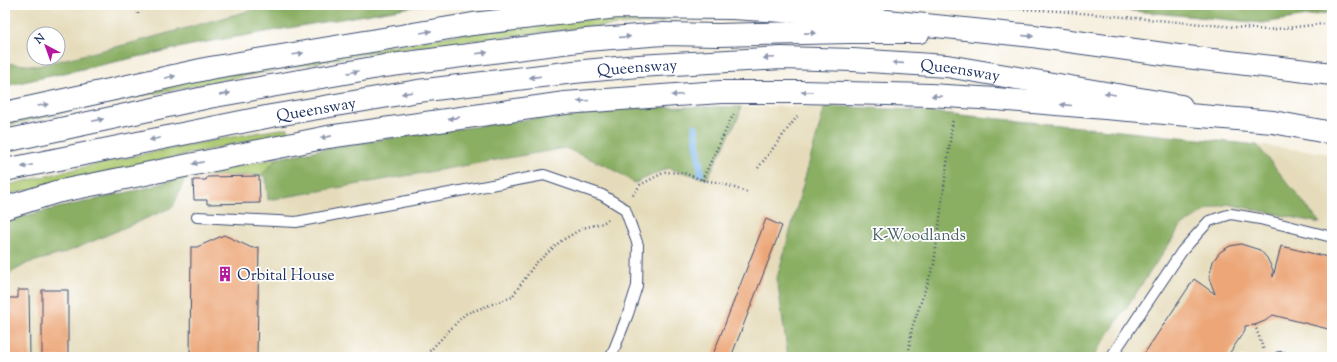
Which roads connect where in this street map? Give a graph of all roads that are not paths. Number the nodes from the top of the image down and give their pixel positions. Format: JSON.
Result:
{"nodes":[{"id":1,"x":989,"y":32,"type":"junction"},
{"id":2,"x":1332,"y":74,"type":"edge"},
{"id":3,"x":5,"y":113,"type":"edge"},
{"id":4,"x":1272,"y":122,"type":"junction"},
{"id":5,"x":1332,"y":133,"type":"edge"},
{"id":6,"x":5,"y":141,"type":"edge"},
{"id":7,"x":5,"y":170,"type":"edge"},
{"id":8,"x":5,"y":208,"type":"edge"},
{"id":9,"x":197,"y":218,"type":"dead end"},
{"id":10,"x":1332,"y":237,"type":"edge"},
{"id":11,"x":611,"y":357,"type":"edge"},
{"id":12,"x":1111,"y":357,"type":"edge"},
{"id":13,"x":1279,"y":357,"type":"edge"},
{"id":14,"x":1283,"y":357,"type":"edge"}],
"edges":[{"from":1,"to":2,"type":"main road","name":"Queensway","one_way":true},
{"from":3,"to":1,"type":"main road","name":"Queensway","one_way":true},
{"from":6,"to":1,"type":"main road","name":"Queensway","one_way":true},
{"from":4,"to":5,"type":"main road","name":"Queensway"},
{"from":4,"to":7,"type":"main road","name":"Queensway","one_way":true},
{"from":4,"to":8,"type":"main road","name":"Queensway","one_way":true},
{"from":9,"to":11,"type":"lane"},
{"from":10,"to":12,"type":"lane"},
{"from":13,"to":14,"type":"lane"}]}
